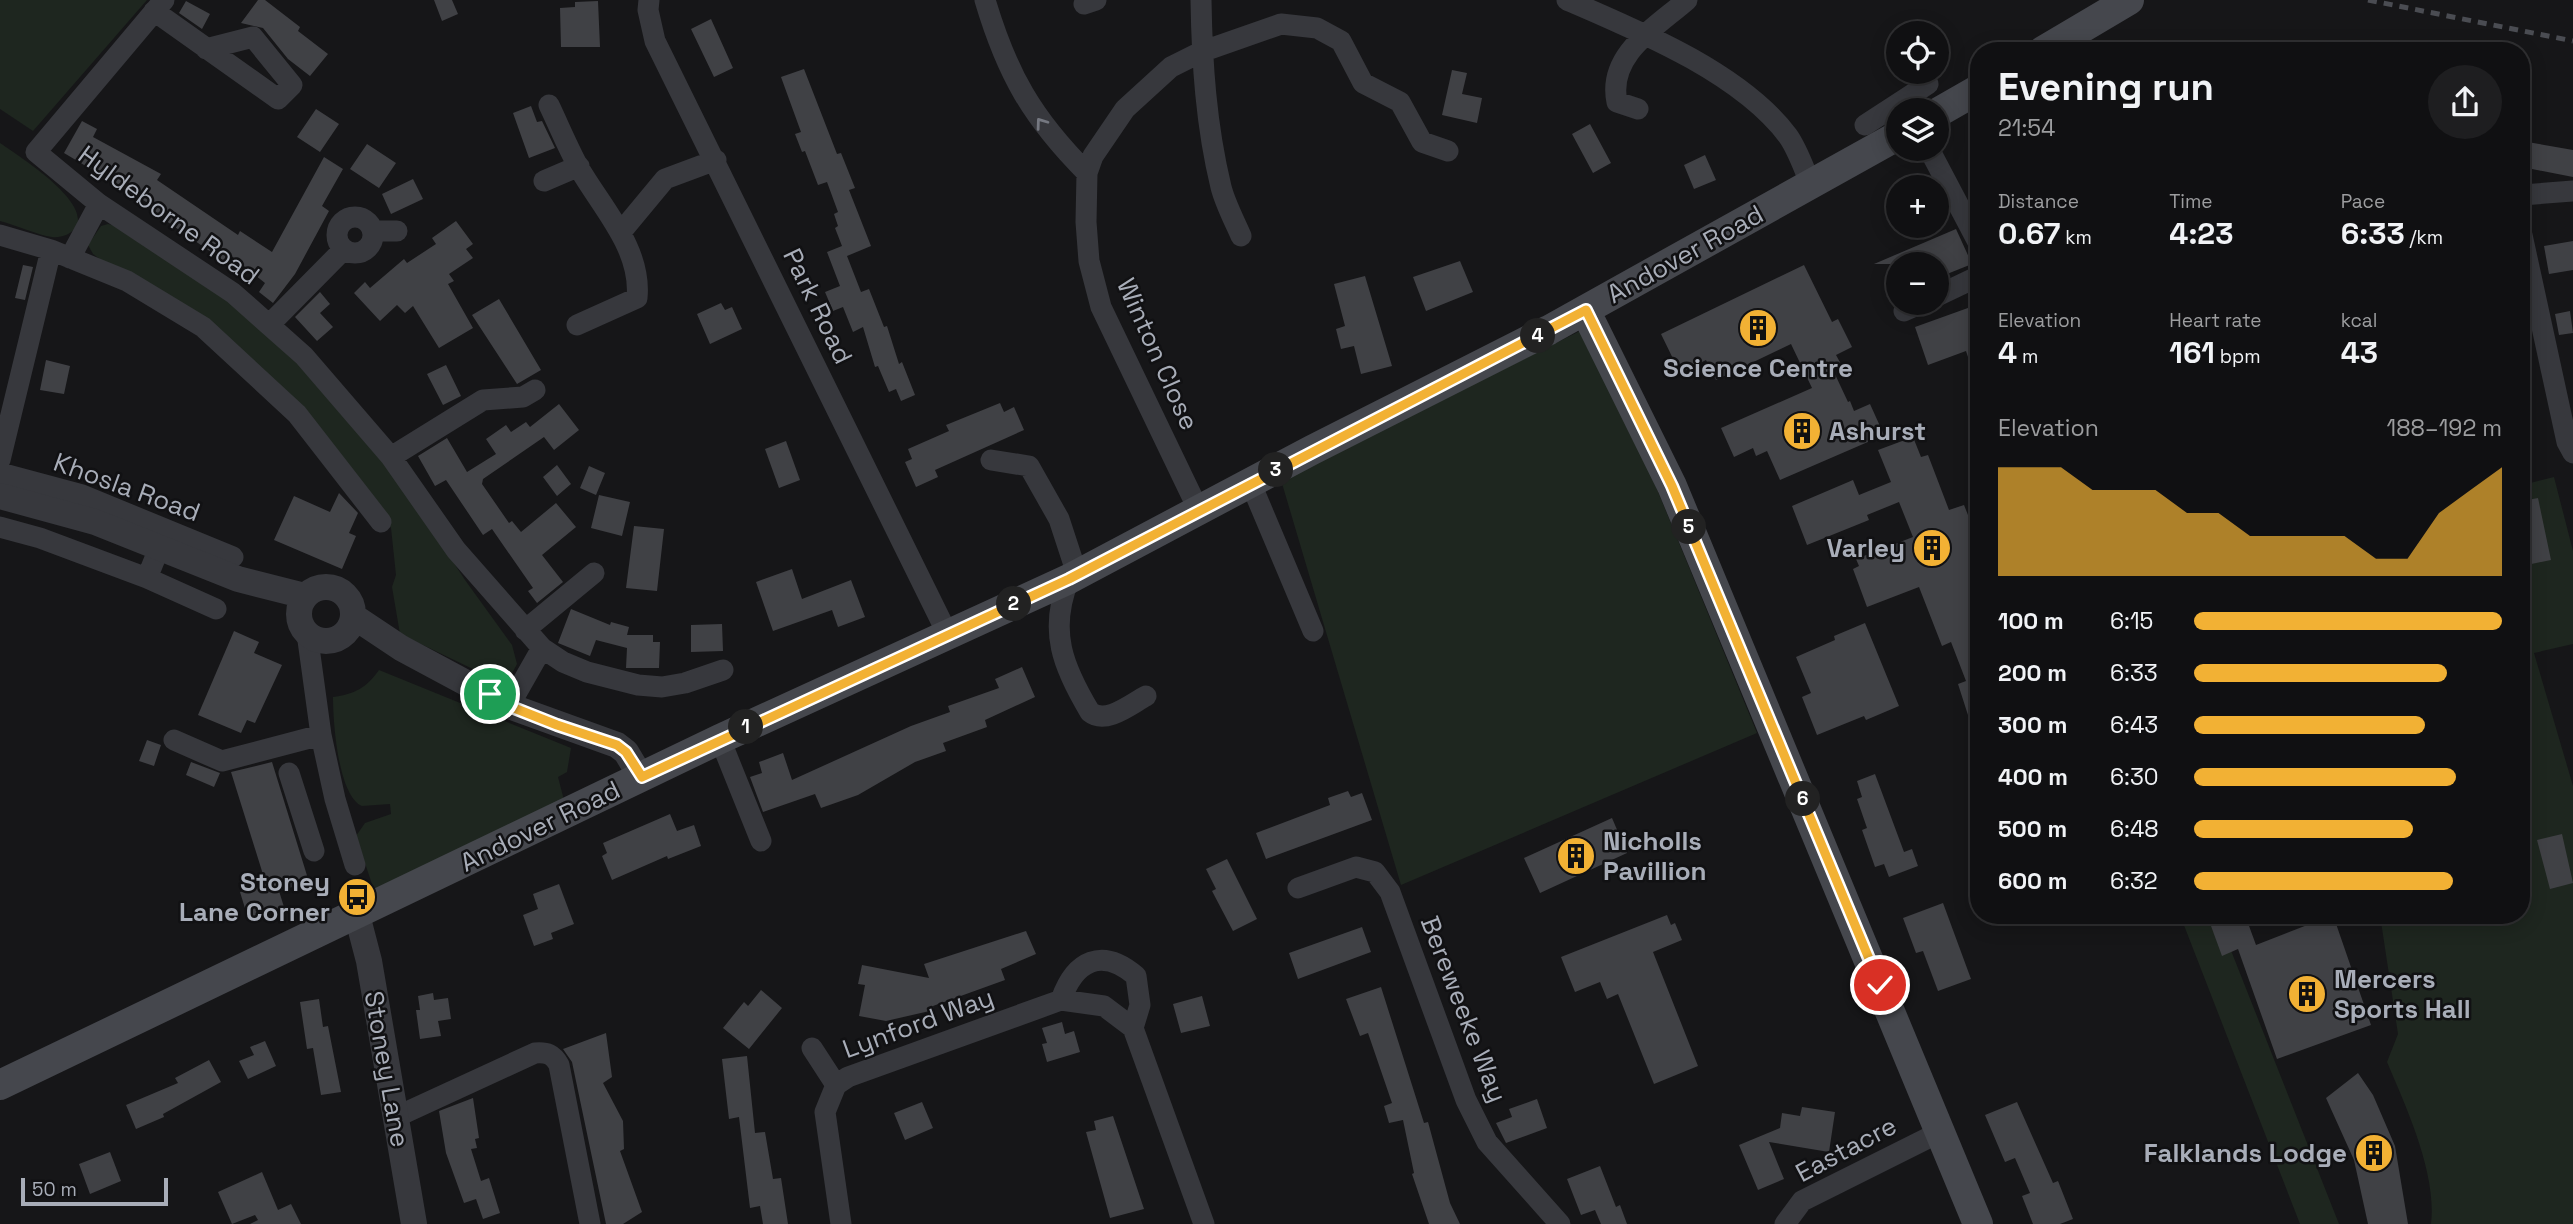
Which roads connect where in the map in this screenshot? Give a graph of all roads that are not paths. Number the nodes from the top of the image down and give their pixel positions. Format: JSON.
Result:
{"nodes":[{"id":1,"x":649,"y":0,"type":"edge"},
{"id":2,"x":985,"y":0,"type":"edge"},
{"id":3,"x":1201,"y":0,"type":"edge"},
{"id":4,"x":1567,"y":0,"type":"edge"},
{"id":5,"x":1688,"y":0,"type":"edge"},
{"id":6,"x":2129,"y":0,"type":"edge"},
{"id":7,"x":159,"y":6,"type":"edge"},
{"id":8,"x":1647,"y":34,"type":"junction"},
{"id":9,"x":2058,"y":42,"type":"edge"},
{"id":10,"x":206,"y":49,"type":"dead end"},
{"id":11,"x":1201,"y":52,"type":"junction"},
{"id":12,"x":1928,"y":84,"type":"dead end"},
{"id":13,"x":1970,"y":94,"type":"edge"},
{"id":14,"x":1917,"y":98,"type":"edge"},
{"id":15,"x":549,"y":105,"type":"dead end"},
{"id":16,"x":1949,"y":106,"type":"edge"},
{"id":17,"x":1637,"y":110,"type":"dead end"},
{"id":18,"x":1865,"y":125,"type":"dead end"},
{"id":19,"x":1886,"y":127,"type":"edge"},
{"id":20,"x":1886,"y":133,"type":"edge"},
{"id":21,"x":1448,"y":151,"type":"dead end"},
{"id":22,"x":716,"y":160,"type":"junction"},
{"id":23,"x":1935,"y":161,"type":"edge"},
{"id":24,"x":579,"y":166,"type":"junction"},
{"id":25,"x":1087,"y":173,"type":"junction"},
{"id":26,"x":544,"y":181,"type":"dead end"},
{"id":27,"x":1811,"y":185,"type":"junction"},
{"id":28,"x":2573,"y":191,"type":"edge"},
{"id":29,"x":2530,"y":194,"type":"edge"},
{"id":30,"x":99,"y":204,"type":"junction"},
{"id":31,"x":1970,"y":227,"type":"edge"},
{"id":32,"x":373,"y":231,"type":"junction"},
{"id":33,"x":397,"y":231,"type":"dead end"},
{"id":34,"x":621,"y":232,"type":"junction"},
{"id":35,"x":0,"y":234,"type":"edge"},
{"id":36,"x":1241,"y":236,"type":"dead end"},
{"id":37,"x":344,"y":249,"type":"junction"},
{"id":38,"x":60,"y":254,"type":"junction"},
{"id":39,"x":2530,"y":272,"type":"edge"},
{"id":40,"x":1970,"y":280,"type":"edge"},
{"id":41,"x":1949,"y":290,"type":"edge"},
{"id":42,"x":1586,"y":310,"type":"junction"},
{"id":43,"x":268,"y":325,"type":"junction"},
{"id":44,"x":577,"y":325,"type":"dead end"},
{"id":45,"x":535,"y":390,"type":"dead end"},
{"id":46,"x":2573,"y":453,"type":"edge"},
{"id":47,"x":391,"y":457,"type":"junction"},
{"id":48,"x":0,"y":460,"type":"edge"},
{"id":49,"x":991,"y":460,"type":"dead end"},
{"id":50,"x":0,"y":473,"type":"edge"},
{"id":51,"x":1251,"y":484,"type":"junction"},
{"id":52,"x":0,"y":496,"type":"edge"},
{"id":53,"x":1199,"y":511,"type":"junction"},
{"id":54,"x":381,"y":522,"type":"dead end"},
{"id":55,"x":0,"y":527,"type":"edge"},
{"id":56,"x":160,"y":546,"type":"junction"},
{"id":57,"x":236,"y":568,"type":"junction"},
{"id":58,"x":594,"y":573,"type":"dead end"},
{"id":59,"x":1073,"y":577,"type":"junction"},
{"id":60,"x":147,"y":578,"type":"junction"},
{"id":61,"x":216,"y":609,"type":"dead end"},
{"id":62,"x":321,"y":624,"type":"junction"},
{"id":63,"x":525,"y":630,"type":"junction"},
{"id":64,"x":1313,"y":631,"type":"dead end"},
{"id":65,"x":948,"y":635,"type":"junction"},
{"id":66,"x":541,"y":648,"type":"junction"},
{"id":67,"x":723,"y":670,"type":"dead end"},
{"id":68,"x":1146,"y":696,"type":"dead end"},
{"id":69,"x":509,"y":706,"type":"junction"},
{"id":70,"x":321,"y":734,"type":"junction"},
{"id":71,"x":720,"y":739,"type":"junction"},
{"id":72,"x":174,"y":740,"type":"dead end"},
{"id":73,"x":289,"y":773,"type":"dead end"},
{"id":74,"x":642,"y":777,"type":"junction"},
{"id":75,"x":335,"y":799,"type":"junction"},
{"id":76,"x":301,"y":810,"type":"junction"},
{"id":77,"x":761,"y":841,"type":"dead end"},
{"id":78,"x":314,"y":851,"type":"dead end"},
{"id":79,"x":355,"y":865,"type":"dead end"},
{"id":80,"x":1298,"y":888,"type":"dead end"},
{"id":81,"x":357,"y":915,"type":"junction"},
{"id":82,"x":1061,"y":1000,"type":"junction"},
{"id":83,"x":1133,"y":1028,"type":"junction"},
{"id":84,"x":812,"y":1048,"type":"dead end"},
{"id":85,"x":0,"y":1085,"type":"edge"},
{"id":86,"x":836,"y":1085,"type":"junction"},
{"id":87,"x":396,"y":1116,"type":"junction"},
{"id":88,"x":1940,"y":1132,"type":"junction"},
{"id":89,"x":414,"y":1224,"type":"edge"},
{"id":90,"x":590,"y":1224,"type":"edge"},
{"id":91,"x":841,"y":1224,"type":"edge"},
{"id":92,"x":1204,"y":1224,"type":"edge"},
{"id":93,"x":1560,"y":1224,"type":"edge"},
{"id":94,"x":1785,"y":1224,"type":"edge"},
{"id":95,"x":1978,"y":1224,"type":"edge"}],
"edges":[{"from":1,"to":22,"type":"street","name":"Park Road"},
{"from":25,"to":2,"type":"street","one_way":true},
{"from":3,"to":11,"type":"street"},
{"from":4,"to":8,"type":"street"},
{"from":5,"to":8,"type":"street"},
{"from":6,"to":9,"type":"main road"},
{"from":7,"to":10,"type":"street"},
{"from":7,"to":30,"type":"street","name":"Hyldeborne Road"},
{"from":8,"to":17,"type":"street"},
{"from":8,"to":27,"type":"street"},
{"from":11,"to":21,"type":"street","name":"Winton Close"},
{"from":11,"to":25,"type":"street","name":"Winton Close"},
{"from":11,"to":36,"type":"street"},
{"from":12,"to":14,"type":"street","name":"Andover Road"},
{"from":13,"to":16,"type":"main road"},
{"from":15,"to":24,"type":"street"},
{"from":18,"to":19,"type":"street","name":"Andover Road"},
{"from":20,"to":27,"type":"main road","name":"Andover Road"},
{"from":22,"to":34,"type":"street"},
{"from":22,"to":65,"type":"street","name":"Park Road"},
{"from":23,"to":31,"type":"street"},
{"from":24,"to":26,"type":"street"},
{"from":24,"to":34,"type":"street"},
{"from":25,"to":53,"type":"street","name":"Winton Close"},
{"from":27,"to":42,"type":"main road","name":"Andover Road"},
{"from":28,"to":29,"type":"street"},
{"from":30,"to":38,"type":"street"},
{"from":30,"to":43,"type":"street","name":"Hyldeborne Road"},
{"from":32,"to":33,"type":"street"},
{"from":32,"to":37,"type":"street","name":"Hyldeborne Road"},
{"from":32,"to":37,"type":"street"},
{"from":34,"to":44,"type":"street"},
{"from":35,"to":38,"type":"street"},
{"from":37,"to":43,"type":"street","name":"Hyldeborne Road"},
{"from":38,"to":48,"type":"street"},
{"from":38,"to":54,"type":"street"},
{"from":39,"to":46,"type":"street"},
{"from":40,"to":41,"type":"street"},
{"from":42,"to":51,"type":"main road","name":"Andover Road"},
{"from":42,"to":88,"type":"main road"},
{"from":43,"to":47,"type":"street","name":"Hyldeborne Road"},
{"from":45,"to":47,"type":"street"},
{"from":47,"to":63,"type":"street","name":"Hyldeborne Road"},
{"from":49,"to":59,"type":"street"},
{"from":50,"to":57,"type":"street","name":"Khosla Road"},
{"from":51,"to":53,"type":"main road","name":"Andover Road"},
{"from":51,"to":64,"type":"street"},
{"from":52,"to":56,"type":"street"},
{"from":53,"to":59,"type":"main road","name":"Andover Road"},
{"from":55,"to":60,"type":"street"},
{"from":56,"to":57,"type":"street"},
{"from":56,"to":60,"type":"street"},
{"from":57,"to":62,"type":"street"},
{"from":58,"to":63,"type":"street"},
{"from":59,"to":65,"type":"main road","name":"Andover Road"},
{"from":59,"to":68,"type":"street"},
{"from":60,"to":61,"type":"street"},
{"from":62,"to":69,"type":"street"},
{"from":62,"to":70,"type":"street"},
{"from":63,"to":66,"type":"street","name":"Hyldeborne Road"},
{"from":65,"to":71,"type":"main road","name":"Andover Road"},
{"from":66,"to":67,"type":"street","name":"Hyldeborne Road"},
{"from":66,"to":69,"type":"street"},
{"from":69,"to":74,"type":"street"},
{"from":70,"to":72,"type":"street"},
{"from":70,"to":75,"type":"street"},
{"from":71,"to":74,"type":"main road","name":"Andover Road"},
{"from":71,"to":77,"type":"street"},
{"from":73,"to":76,"type":"street"},
{"from":74,"to":81,"type":"main road","name":"Andover Road"},
{"from":75,"to":76,"type":"street"},
{"from":75,"to":79,"type":"street"},
{"from":76,"to":78,"type":"street"},
{"from":80,"to":93,"type":"street","name":"Bereweeke Way"},
{"from":81,"to":85,"type":"main road","name":"Andover Road"},
{"from":81,"to":87,"type":"street","name":"Stoney Lane"},
{"from":82,"to":83,"type":"street","name":"Lynford Way"},
{"from":82,"to":83,"type":"street"},
{"from":82,"to":86,"type":"street","name":"Lynford Way"},
{"from":83,"to":92,"type":"street"},
{"from":84,"to":86,"type":"street","name":"Lynford Way"},
{"from":86,"to":91,"type":"street"},
{"from":87,"to":89,"type":"street","name":"Stoney Lane"},
{"from":87,"to":90,"type":"street"},
{"from":88,"to":94,"type":"street","name":"Eastacre"},
{"from":88,"to":95,"type":"main road"}]}
